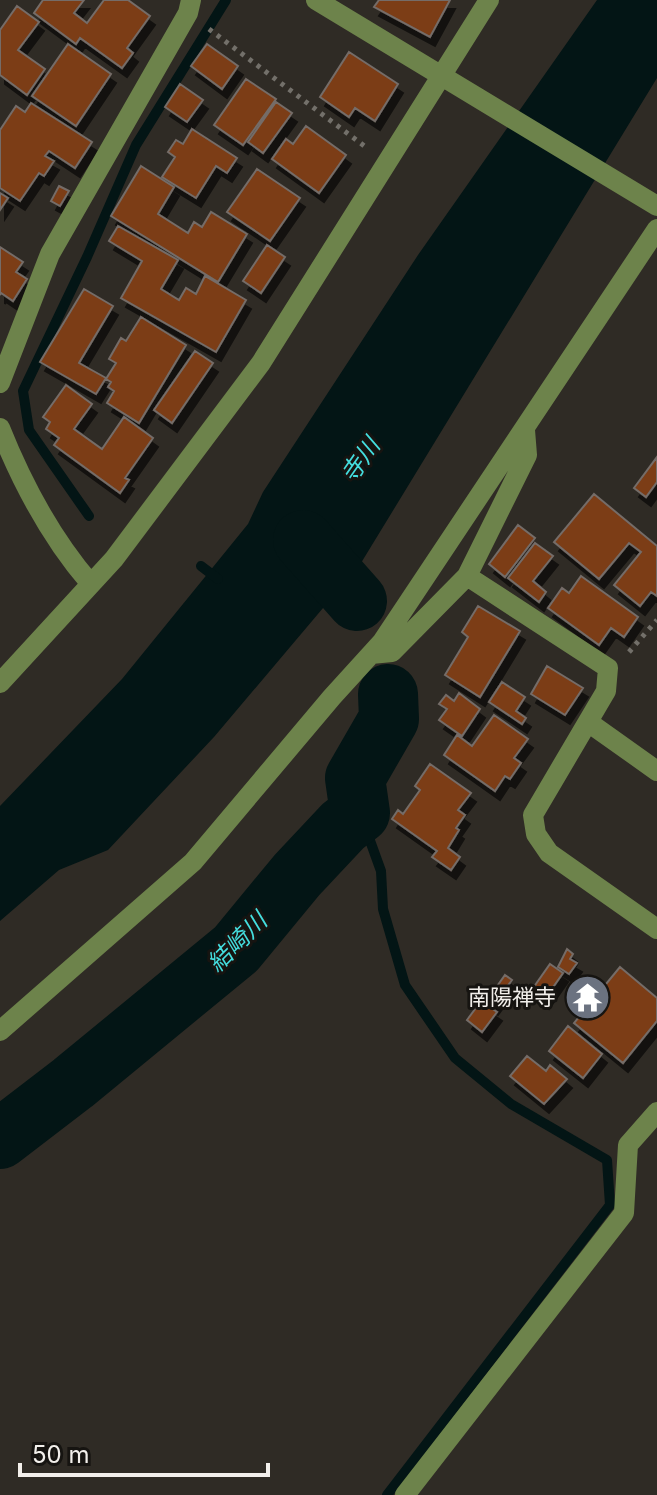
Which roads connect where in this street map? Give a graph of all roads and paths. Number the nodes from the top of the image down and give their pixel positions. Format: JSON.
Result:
{"nodes":[{"id":1,"x":316,"y":0,"type":"edge"},
{"id":2,"x":489,"y":0,"type":"edge"},
{"id":3,"x":190,"y":6,"type":"edge"},
{"id":4,"x":445,"y":78,"type":"junction"},
{"id":5,"x":387,"y":163,"type":"junction"},
{"id":6,"x":657,"y":206,"type":"edge"},
{"id":7,"x":657,"y":229,"type":"edge"},
{"id":8,"x":0,"y":383,"type":"edge"},
{"id":9,"x":0,"y":428,"type":"edge"},
{"id":10,"x":525,"y":430,"type":"junction"},
{"id":11,"x":467,"y":576,"type":"junction"},
{"id":12,"x":90,"y":583,"type":"junction"},
{"id":13,"x":657,"y":620,"type":"edge"},
{"id":14,"x":371,"y":654,"type":"junction"},
{"id":15,"x":608,"y":668,"type":"junction"},
{"id":16,"x":0,"y":683,"type":"edge"},
{"id":17,"x":588,"y":722,"type":"junction"},
{"id":18,"x":657,"y":771,"type":"edge"},
{"id":19,"x":657,"y":929,"type":"edge"},
{"id":20,"x":0,"y":1031,"type":"edge"},
{"id":21,"x":657,"y":1112,"type":"edge"},
{"id":22,"x":405,"y":1495,"type":"edge"}],
"edges":[{"from":1,"to":4,"type":"street"},
{"from":2,"to":4,"type":"street"},
{"from":3,"to":5,"type":"path"},
{"from":3,"to":8,"type":"street"},
{"from":4,"to":5,"type":"street"},
{"from":4,"to":6,"type":"street"},
{"from":5,"to":12,"type":"street"},
{"from":7,"to":10,"type":"street"},
{"from":9,"to":12,"type":"street"},
{"from":10,"to":11,"type":"street"},
{"from":10,"to":14,"type":"street"},
{"from":11,"to":14,"type":"street"},
{"from":11,"to":15,"type":"street"},
{"from":12,"to":16,"type":"street"},
{"from":13,"to":15,"type":"path"},
{"from":14,"to":20,"type":"street"},
{"from":15,"to":17,"type":"street"},
{"from":17,"to":18,"type":"street"},
{"from":17,"to":19,"type":"street"},
{"from":21,"to":22,"type":"street"}]}
